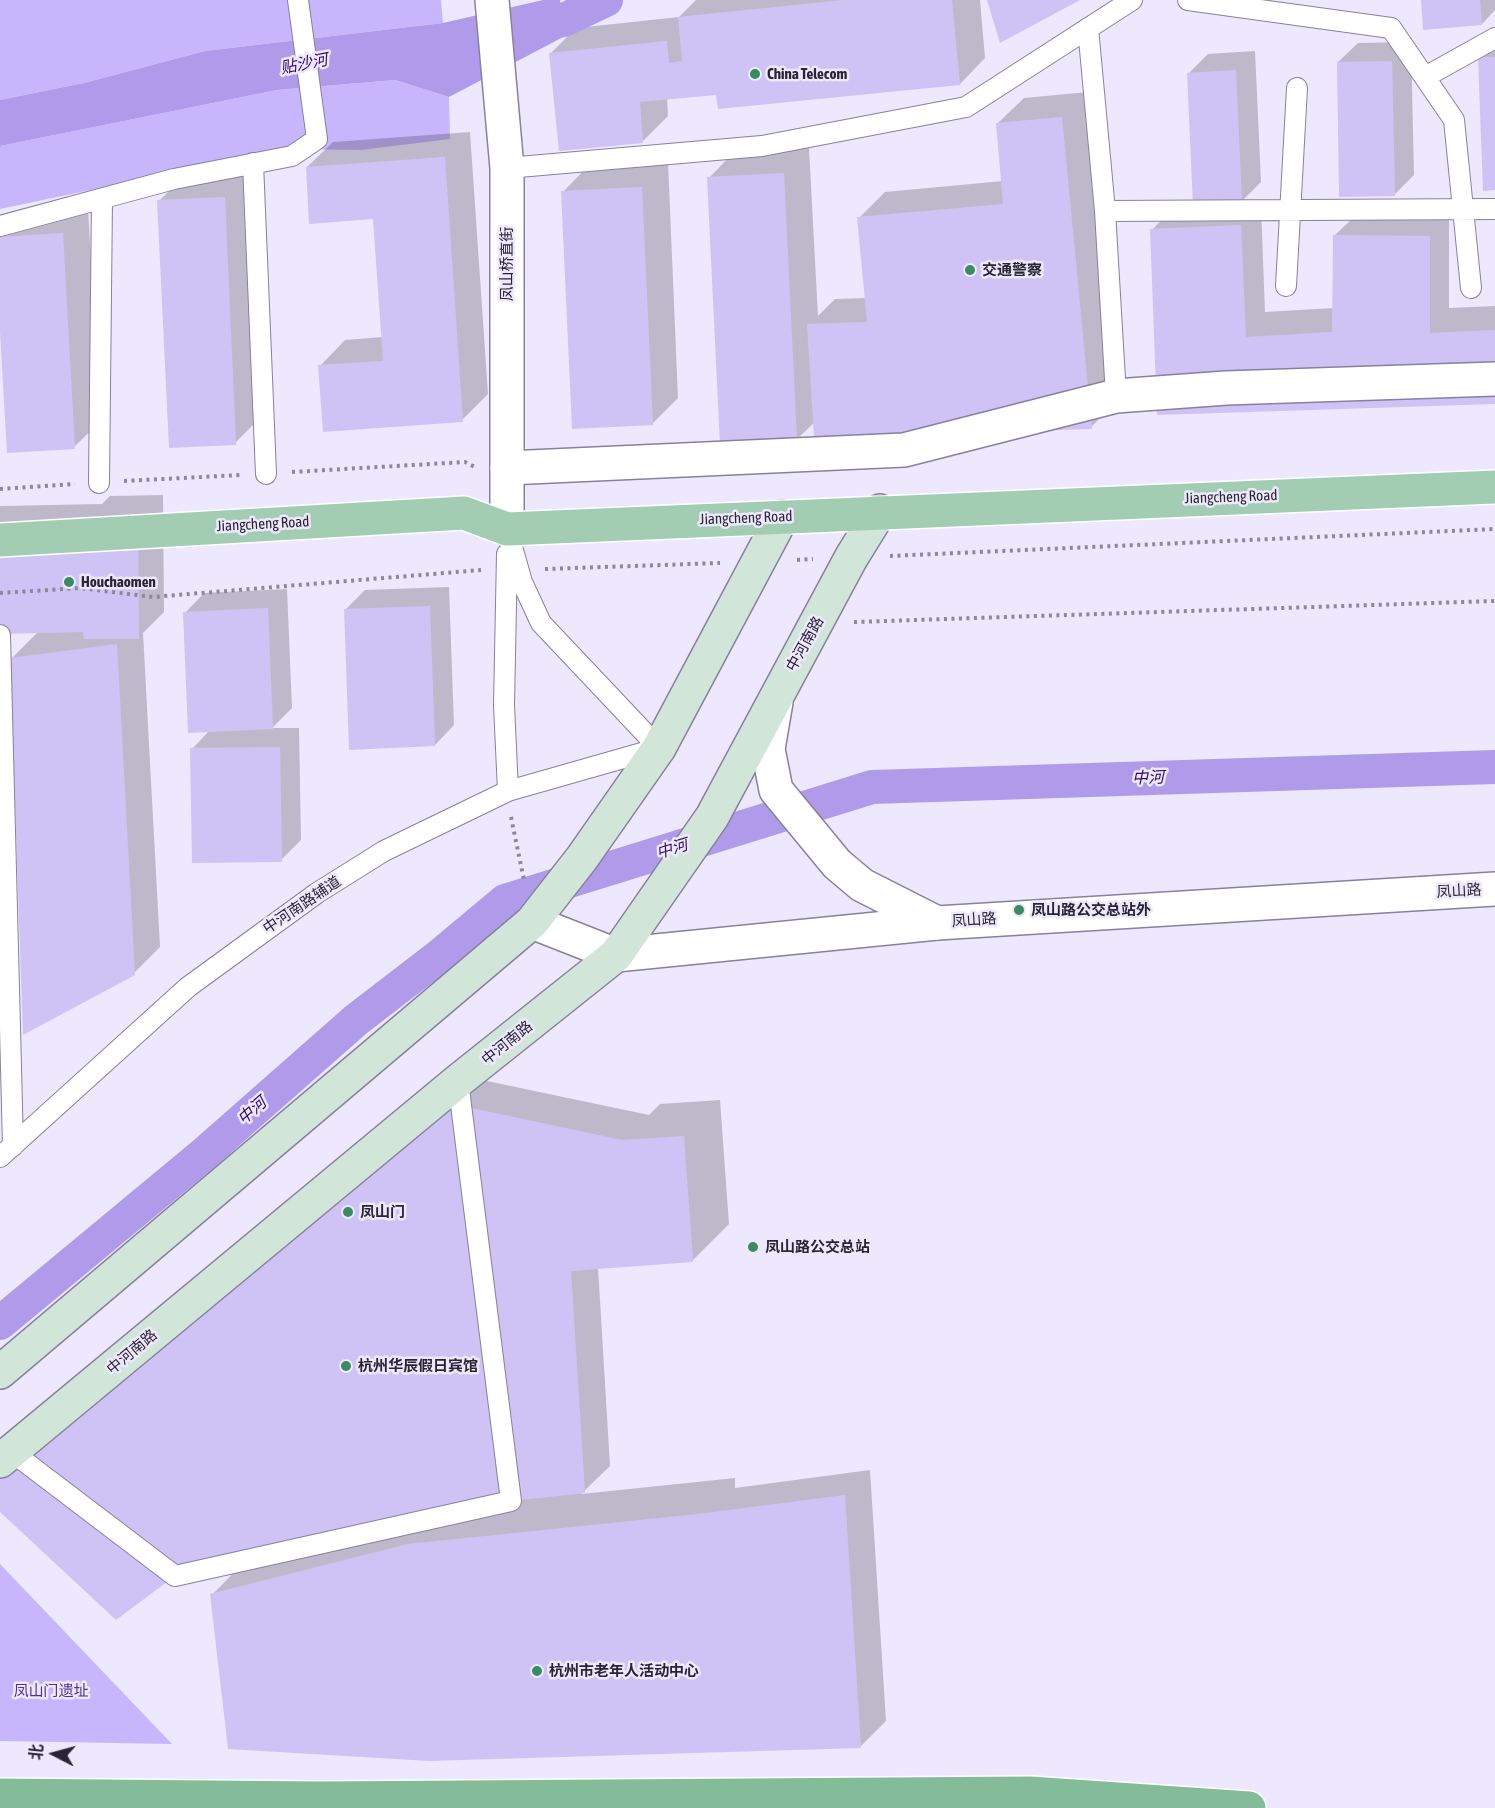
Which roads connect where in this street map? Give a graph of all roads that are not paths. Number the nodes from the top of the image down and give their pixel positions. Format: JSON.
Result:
{"nodes":[{"id":1,"x":298,"y":0,"type":"edge"},
{"id":2,"x":492,"y":0,"type":"edge"},
{"id":3,"x":1132,"y":0,"type":"edge"},
{"id":4,"x":1188,"y":0,"type":"edge"},
{"id":5,"x":1088,"y":28,"type":"junction"},
{"id":6,"x":1495,"y":38,"type":"edge"},
{"id":7,"x":1425,"y":77,"type":"junction"},
{"id":8,"x":1297,"y":88,"type":"dead end"},
{"id":9,"x":253,"y":163,"type":"junction"},
{"id":10,"x":507,"y":168,"type":"junction"},
{"id":11,"x":102,"y":199,"type":"junction"},
{"id":12,"x":1463,"y":209,"type":"junction"},
{"id":13,"x":1495,"y":209,"type":"edge"},
{"id":14,"x":1290,"y":210,"type":"junction"},
{"id":15,"x":1105,"y":211,"type":"junction"},
{"id":16,"x":0,"y":226,"type":"edge"},
{"id":17,"x":1286,"y":286,"type":"dead end"},
{"id":18,"x":1471,"y":288,"type":"dead end"},
{"id":19,"x":1495,"y":379,"type":"edge"},
{"id":20,"x":1116,"y":396,"type":"junction"},
{"id":21,"x":507,"y":468,"type":"junction"},
{"id":22,"x":266,"y":474,"type":"dead end"},
{"id":23,"x":99,"y":483,"type":"dead end"},
{"id":24,"x":1495,"y":487,"type":"edge"},
{"id":25,"x":880,"y":512,"type":"junction"},
{"id":26,"x":782,"y":517,"type":"junction"},
{"id":27,"x":507,"y":529,"type":"junction"},
{"id":28,"x":0,"y":540,"type":"edge"},
{"id":29,"x":0,"y":635,"type":"edge"},
{"id":30,"x":778,"y":692,"type":"junction"},
{"id":31,"x":658,"y":748,"type":"junction"},
{"id":32,"x":508,"y":791,"type":"junction"},
{"id":33,"x":1495,"y":889,"type":"edge"},
{"id":34,"x":534,"y":906,"type":"junction"},
{"id":35,"x":937,"y":923,"type":"junction"},
{"id":36,"x":616,"y":955,"type":"junction"},
{"id":37,"x":458,"y":1081,"type":"junction"},
{"id":38,"x":7,"y":1151,"type":"edge"},
{"id":39,"x":0,"y":1372,"type":"edge"},
{"id":40,"x":6,"y":1456,"type":"edge"},
{"id":41,"x":0,"y":1795,"type":"edge"},
{"id":42,"x":1249,"y":1808,"type":"edge"}],
"edges":[{"from":1,"to":9,"type":"lane"},
{"from":2,"to":10,"type":"street","name":"凤山桥直街"},
{"from":3,"to":5,"type":"lane"},
{"from":4,"to":7,"type":"lane"},
{"from":5,"to":10,"type":"lane"},
{"from":5,"to":15,"type":"lane"},
{"from":6,"to":7,"type":"lane"},
{"from":7,"to":12,"type":"lane"},
{"from":8,"to":14,"type":"lane"},
{"from":9,"to":11,"type":"lane"},
{"from":9,"to":22,"type":"lane"},
{"from":10,"to":21,"type":"street","name":"凤山桥直街"},
{"from":11,"to":16,"type":"lane"},
{"from":11,"to":23,"type":"lane"},
{"from":12,"to":13,"type":"lane"},
{"from":12,"to":14,"type":"lane"},
{"from":12,"to":18,"type":"lane"},
{"from":14,"to":15,"type":"lane"},
{"from":14,"to":17,"type":"lane"},
{"from":15,"to":20,"type":"lane"},
{"from":19,"to":20,"type":"street"},
{"from":20,"to":21,"type":"street"},
{"from":21,"to":27,"type":"street","name":"凤山桥直街"},
{"from":24,"to":25,"type":"main road","name":"Jiangcheng Road"},
{"from":25,"to":26,"type":"main road","name":"Jiangcheng Road"},
{"from":25,"to":30,"type":"main road","name":"中河南路"},
{"from":26,"to":27,"type":"main road","name":"Jiangcheng Road"},
{"from":26,"to":31,"type":"main road"},
{"from":27,"to":28,"type":"main road","name":"Jiangcheng Road"},
{"from":27,"to":31,"type":"lane"},
{"from":27,"to":32,"type":"lane"},
{"from":29,"to":38,"type":"lane"},
{"from":30,"to":35,"type":"street"},
{"from":30,"to":36,"type":"main road","name":"中河南路"},
{"from":31,"to":32,"type":"lane","name":"中河南路辅道"},
{"from":31,"to":34,"type":"main road"},
{"from":32,"to":38,"type":"lane","name":"中河南路辅道"},
{"from":33,"to":35,"type":"street","name":"凤山路"},
{"from":34,"to":36,"type":"street","name":"凤山路"},
{"from":34,"to":39,"type":"main road"},
{"from":35,"to":36,"type":"street","name":"凤山路"},
{"from":36,"to":37,"type":"main road","name":"中河南路"},
{"from":37,"to":40,"type":"main road","name":"中河南路"},
{"from":37,"to":40,"type":"lane"},
{"from":41,"to":42,"type":"highway"}]}
